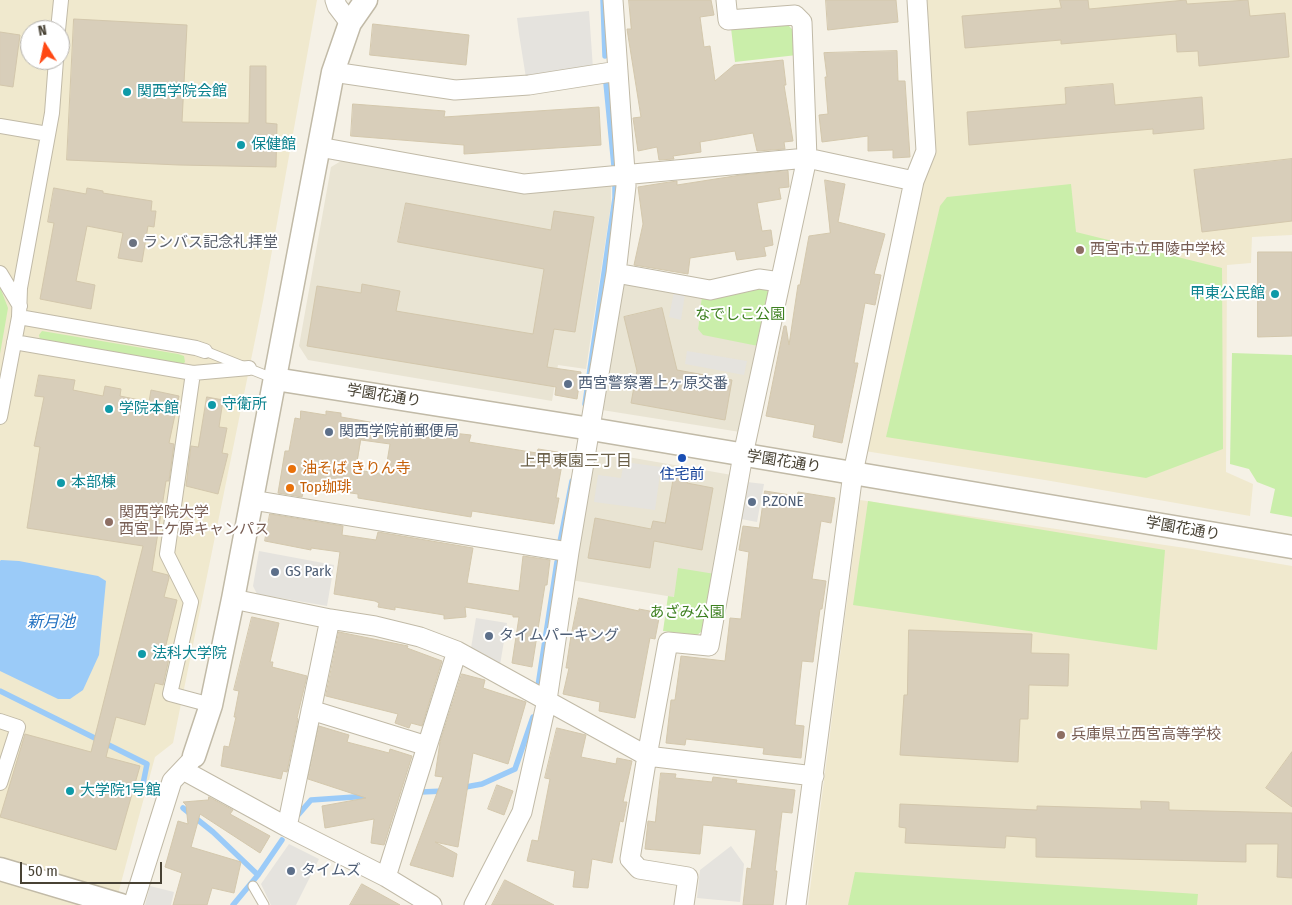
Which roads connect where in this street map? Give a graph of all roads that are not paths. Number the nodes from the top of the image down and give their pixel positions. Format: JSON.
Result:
{"nodes":[{"id":1,"x":61,"y":0,"type":"edge"},
{"id":2,"x":334,"y":0,"type":"edge"},
{"id":3,"x":366,"y":0,"type":"edge"},
{"id":4,"x":613,"y":0,"type":"edge"},
{"id":5,"x":726,"y":0,"type":"edge"},
{"id":6,"x":918,"y":0,"type":"edge"},
{"id":7,"x":59,"y":20,"type":"edge"},
{"id":8,"x":350,"y":22,"type":"junction"},
{"id":9,"x":55,"y":70,"type":"edge"},
{"id":10,"x":618,"y":70,"type":"junction"},
{"id":11,"x":333,"y":72,"type":"junction"},
{"id":12,"x":0,"y":126,"type":"edge"},
{"id":13,"x":48,"y":134,"type":"junction"},
{"id":14,"x":319,"y":147,"type":"junction"},
{"id":15,"x":807,"y":158,"type":"junction"},
{"id":16,"x":625,"y":175,"type":"junction"},
{"id":17,"x":914,"y":181,"type":"junction"},
{"id":18,"x":0,"y":273,"type":"edge"},
{"id":19,"x":616,"y":273,"type":"junction"},
{"id":20,"x":780,"y":282,"type":"junction"},
{"id":21,"x":20,"y":312,"type":"junction"},
{"id":22,"x":14,"y":342,"type":"junction"},
{"id":23,"x":205,"y":351,"type":"joint"},
{"id":24,"x":11,"y":357,"type":"junction"},
{"id":25,"x":0,"y":367,"type":"edge"},
{"id":26,"x":249,"y":368,"type":"junction"},
{"id":27,"x":193,"y":373,"type":"junction"},
{"id":28,"x":275,"y":379,"type":"junction"},
{"id":29,"x":0,"y":416,"type":"edge"},
{"id":30,"x":591,"y":429,"type":"junction"},
{"id":31,"x":743,"y":455,"type":"junction"},
{"id":32,"x":853,"y":473,"type":"junction"},
{"id":33,"x":252,"y":500,"type":"junction"},
{"id":34,"x":1292,"y":547,"type":"edge"},
{"id":35,"x":569,"y":552,"type":"junction"},
{"id":36,"x":233,"y":598,"type":"junction"},
{"id":37,"x":330,"y":619,"type":"junction"},
{"id":38,"x":457,"y":651,"type":"junction"},
{"id":39,"x":547,"y":700,"type":"junction"},
{"id":40,"x":211,"y":705,"type":"junction"},
{"id":41,"x":312,"y":710,"type":"junction"},
{"id":42,"x":0,"y":721,"type":"edge"},
{"id":43,"x":427,"y":746,"type":"junction"},
{"id":44,"x":647,"y":756,"type":"junction"},
{"id":45,"x":188,"y":763,"type":"junction"},
{"id":46,"x":814,"y":776,"type":"junction"},
{"id":47,"x":0,"y":783,"type":"edge"},
{"id":48,"x":287,"y":827,"type":"junction"},
{"id":49,"x":0,"y":869,"type":"edge"},
{"id":50,"x":386,"y":878,"type":"junction"},
{"id":51,"x":253,"y":886,"type":"dead end"},
{"id":52,"x":121,"y":905,"type":"edge"},
{"id":53,"x":133,"y":905,"type":"edge"},
{"id":54,"x":264,"y":905,"type":"edge"},
{"id":55,"x":432,"y":905,"type":"edge"},
{"id":56,"x":474,"y":905,"type":"edge"},
{"id":57,"x":684,"y":905,"type":"edge"},
{"id":58,"x":796,"y":905,"type":"edge"}],
"edges":[{"from":1,"to":7,"type":"street"},
{"from":2,"to":8,"type":"street"},
{"from":3,"to":8,"type":"street"},
{"from":4,"to":10,"type":"street"},
{"from":5,"to":15,"type":"street"},
{"from":6,"to":17,"type":"street"},
{"from":8,"to":11,"type":"street"},
{"from":9,"to":13,"type":"street"},
{"from":10,"to":11,"type":"street"},
{"from":10,"to":16,"type":"street"},
{"from":11,"to":14,"type":"street"},
{"from":12,"to":13,"type":"street"},
{"from":13,"to":21,"type":"street"},
{"from":14,"to":16,"type":"street"},
{"from":14,"to":28,"type":"street"},
{"from":15,"to":16,"type":"street"},
{"from":15,"to":17,"type":"street"},
{"from":15,"to":20,"type":"street"},
{"from":16,"to":19,"type":"street"},
{"from":17,"to":32,"type":"street"},
{"from":18,"to":21,"type":"street"},
{"from":19,"to":20,"type":"street"},
{"from":19,"to":30,"type":"street"},
{"from":20,"to":31,"type":"street"},
{"from":21,"to":22,"type":"street"},
{"from":21,"to":23,"type":"street"},
{"from":22,"to":24,"type":"street"},
{"from":22,"to":27,"type":"street"},
{"from":23,"to":26,"type":"lane"},
{"from":24,"to":25,"type":"street"},
{"from":24,"to":29,"type":"street"},
{"from":26,"to":27,"type":"street"},
{"from":26,"to":28,"type":"lane"},
{"from":27,"to":40,"type":"street"},
{"from":28,"to":30,"type":"street","name":"学園花通り"},
{"from":28,"to":33,"type":"street"},
{"from":30,"to":31,"type":"street","name":"学園花通り"},
{"from":30,"to":35,"type":"street"},
{"from":31,"to":32,"type":"street","name":"学園花通り"},
{"from":31,"to":44,"type":"street"},
{"from":32,"to":34,"type":"street","name":"学園花通り"},
{"from":32,"to":46,"type":"street"},
{"from":33,"to":35,"type":"street"},
{"from":33,"to":36,"type":"street"},
{"from":35,"to":39,"type":"street"},
{"from":36,"to":37,"type":"street"},
{"from":36,"to":40,"type":"street"},
{"from":37,"to":38,"type":"street"},
{"from":37,"to":41,"type":"street"},
{"from":38,"to":39,"type":"street"},
{"from":38,"to":43,"type":"street"},
{"from":39,"to":44,"type":"street"},
{"from":39,"to":56,"type":"street"},
{"from":40,"to":45,"type":"street"},
{"from":41,"to":43,"type":"street"},
{"from":41,"to":48,"type":"street"},
{"from":42,"to":47,"type":"street"},
{"from":43,"to":50,"type":"street"},
{"from":44,"to":46,"type":"street"},
{"from":44,"to":57,"type":"street"},
{"from":45,"to":48,"type":"street"},
{"from":45,"to":53,"type":"street"},
{"from":46,"to":58,"type":"street"},
{"from":48,"to":50,"type":"street"},
{"from":49,"to":52,"type":"street"},
{"from":50,"to":55,"type":"street"},
{"from":51,"to":54,"type":"lane"}]}
